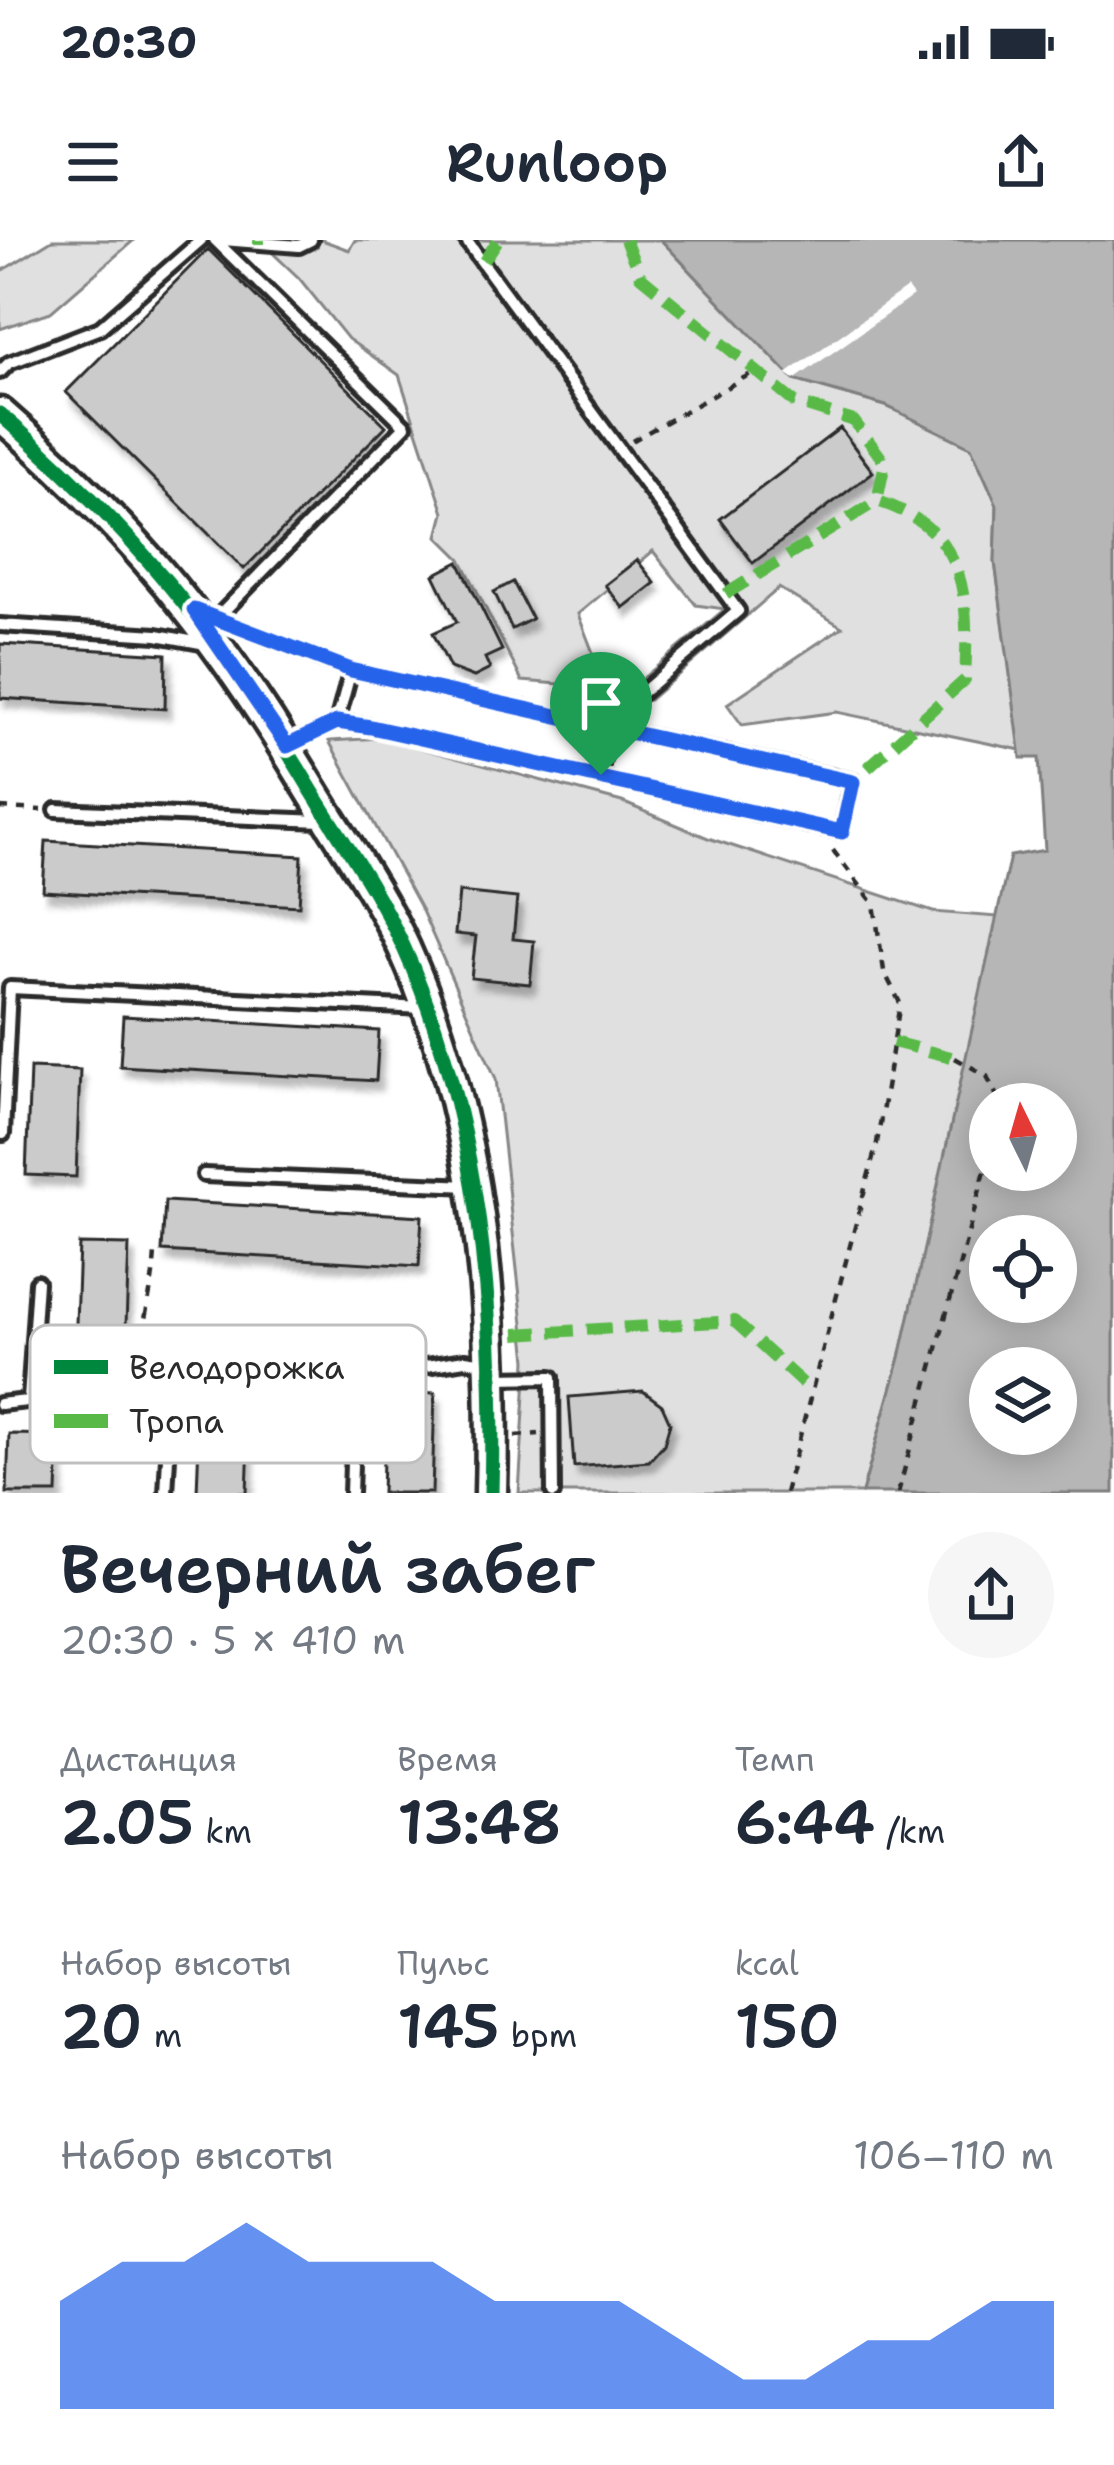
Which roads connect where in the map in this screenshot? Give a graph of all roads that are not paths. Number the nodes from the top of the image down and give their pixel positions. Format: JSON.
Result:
{"nodes":[{"id":1,"x":201,"y":240,"type":"edge"},
{"id":2,"x":219,"y":240,"type":"edge"},
{"id":3,"x":310,"y":240,"type":"edge"},
{"id":4,"x":466,"y":240,"type":"edge"},
{"id":5,"x":0,"y":372,"type":"edge"},
{"id":6,"x":0,"y":414,"type":"edge"},
{"id":7,"x":0,"y":625,"type":"edge"},
{"id":8,"x":211,"y":625,"type":"junction"},
{"id":9,"x":351,"y":670,"type":"junction"},
{"id":10,"x":337,"y":722,"type":"junction"},
{"id":11,"x":609,"y":729,"type":"junction"},
{"id":12,"x":287,"y":746,"type":"junction"},
{"id":13,"x":601,"y":775,"type":"junction"},
{"id":14,"x":56,"y":810,"type":"road end"},
{"id":15,"x":332,"y":822,"type":"junction"},
{"id":16,"x":427,"y":1009,"type":"junction"},
{"id":17,"x":3,"y":1134,"type":"dead end"},
{"id":18,"x":204,"y":1175,"type":"dead end"},
{"id":19,"x":473,"y":1186,"type":"junction"},
{"id":20,"x":37,"y":1282,"type":"dead end"},
{"id":21,"x":34,"y":1325,"type":"edge"},
{"id":22,"x":426,"y":1366,"type":"edge"},
{"id":23,"x":489,"y":1371,"type":"junction"},
{"id":24,"x":30,"y":1385,"type":"edge"},
{"id":25,"x":29,"y":1400,"type":"joint"},
{"id":26,"x":0,"y":1404,"type":"edge"},
{"id":27,"x":168,"y":1463,"type":"edge"},
{"id":28,"x":352,"y":1463,"type":"edge"},
{"id":29,"x":166,"y":1493,"type":"edge"},
{"id":30,"x":351,"y":1493,"type":"edge"},
{"id":31,"x":491,"y":1493,"type":"edge"},
{"id":32,"x":553,"y":1493,"type":"edge"}],
"edges":[{"from":1,"to":5,"type":"lane"},
{"from":2,"to":3,"type":"lane"},
{"from":2,"to":8,"type":"lane"},
{"from":4,"to":11,"type":"lane"},
{"from":6,"to":8,"type":"street"},
{"from":7,"to":8,"type":"lane"},
{"from":8,"to":9,"type":"lane"},
{"from":8,"to":12,"type":"street"},
{"from":9,"to":10,"type":"lane"},
{"from":9,"to":11,"type":"lane"},
{"from":10,"to":12,"type":"lane"},
{"from":10,"to":13,"type":"lane"},
{"from":11,"to":13,"type":"lane"},
{"from":11,"to":13,"type":"lane"},
{"from":12,"to":15,"type":"street"},
{"from":14,"to":15,"type":"lane"},
{"from":15,"to":16,"type":"street"},
{"from":16,"to":17,"type":"lane"},
{"from":16,"to":19,"type":"street"},
{"from":18,"to":19,"type":"lane"},
{"from":19,"to":23,"type":"street"},
{"from":20,"to":21,"type":"lane"},
{"from":22,"to":23,"type":"lane"},
{"from":23,"to":31,"type":"street"},
{"from":23,"to":32,"type":"lane"},
{"from":24,"to":25,"type":"lane"},
{"from":25,"to":26,"type":"lane"},
{"from":27,"to":29,"type":"lane"},
{"from":28,"to":30,"type":"lane"}]}
